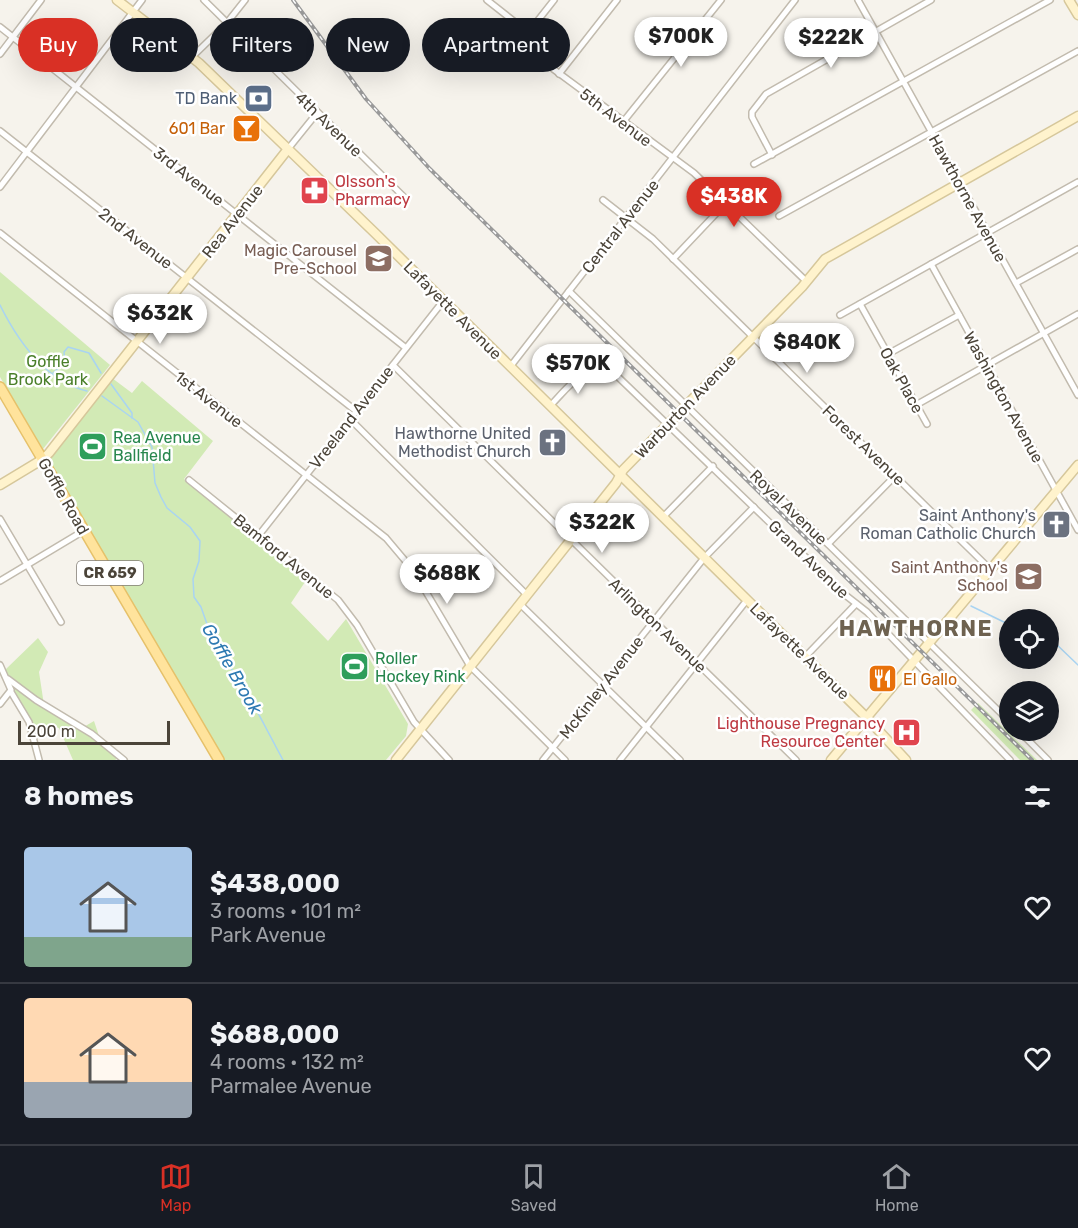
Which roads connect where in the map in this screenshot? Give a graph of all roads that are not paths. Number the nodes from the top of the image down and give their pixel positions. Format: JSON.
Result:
{"nodes":[{"id":1,"x":41,"y":0,"type":"edge"},
{"id":2,"x":117,"y":0,"type":"edge"},
{"id":3,"x":142,"y":0,"type":"edge"},
{"id":4,"x":204,"y":0,"type":"edge"},
{"id":5,"x":245,"y":0,"type":"edge"},
{"id":6,"x":487,"y":0,"type":"edge"},
{"id":7,"x":554,"y":0,"type":"edge"},
{"id":8,"x":617,"y":0,"type":"edge"},
{"id":9,"x":721,"y":0,"type":"edge"},
{"id":10,"x":795,"y":0,"type":"edge"},
{"id":11,"x":858,"y":0,"type":"edge"},
{"id":12,"x":931,"y":0,"type":"edge"},
{"id":13,"x":1050,"y":0,"type":"edge"},
{"id":14,"x":1069,"y":0,"type":"edge"},
{"id":15,"x":133,"y":12,"type":"junction"},
{"id":16,"x":1078,"y":15,"type":"edge"},
{"id":17,"x":141,"y":18,"type":"edge"},
{"id":18,"x":220,"y":18,"type":"edge"},
{"id":19,"x":231,"y":18,"type":"edge"},
{"id":20,"x":509,"y":18,"type":"edge"},
{"id":21,"x":540,"y":18,"type":"edge"},
{"id":22,"x":0,"y":27,"type":"edge"},
{"id":23,"x":876,"y":31,"type":"junction"},
{"id":24,"x":13,"y":37,"type":"junction"},
{"id":25,"x":210,"y":40,"type":"edge"},
{"id":26,"x":198,"y":51,"type":"edge"},
{"id":27,"x":1078,"y":51,"type":"edge"},
{"id":28,"x":0,"y":54,"type":"edge"},
{"id":29,"x":198,"y":63,"type":"edge"},
{"id":30,"x":275,"y":72,"type":"edge"},
{"id":31,"x":557,"y":72,"type":"edge"},
{"id":32,"x":559,"y":74,"type":"junction"},
{"id":33,"x":904,"y":81,"type":"junction"},
{"id":34,"x":76,"y":87,"type":"junction"},
{"id":35,"x":317,"y":113,"type":"junction"},
{"id":36,"x":1078,"y":116,"type":"edge"},
{"id":37,"x":623,"y":122,"type":"junction"},
{"id":38,"x":0,"y":130,"type":"edge"},
{"id":39,"x":932,"y":132,"type":"junction"},
{"id":40,"x":288,"y":149,"type":"junction"},
{"id":41,"x":27,"y":152,"type":"junction"},
{"id":42,"x":772,"y":155,"type":"junction"},
{"id":43,"x":673,"y":158,"type":"junction"},
{"id":44,"x":754,"y":164,"type":"dead end"},
{"id":45,"x":960,"y":182,"type":"junction"},
{"id":46,"x":1078,"y":182,"type":"edge"},
{"id":47,"x":0,"y":187,"type":"edge"},
{"id":48,"x":404,"y":197,"type":"dead end"},
{"id":49,"x":603,"y":200,"type":"dead end"},
{"id":50,"x":726,"y":203,"type":"junction"},
{"id":51,"x":237,"y":214,"type":"junction"},
{"id":52,"x":779,"y":216,"type":"dead end"},
{"id":53,"x":626,"y":217,"type":"junction"},
{"id":54,"x":0,"y":233,"type":"edge"},
{"id":55,"x":988,"y":233,"type":"junction"},
{"id":56,"x":1078,"y":249,"type":"edge"},
{"id":57,"x":673,"y":259,"type":"junction"},
{"id":58,"x":931,"y":264,"type":"junction"},
{"id":59,"x":187,"y":278,"type":"junction"},
{"id":60,"x":807,"y":282,"type":"junction"},
{"id":61,"x":1016,"y":283,"type":"junction"},
{"id":62,"x":569,"y":291,"type":"junction"},
{"id":63,"x":444,"y":300,"type":"junction"},
{"id":64,"x":860,"y":304,"type":"junction"},
{"id":65,"x":1078,"y":314,"type":"edge"},
{"id":66,"x":840,"y":315,"type":"dead end"},
{"id":67,"x":959,"y":315,"type":"junction"},
{"id":68,"x":1044,"y":333,"type":"junction"},
{"id":69,"x":753,"y":337,"type":"junction"},
{"id":70,"x":137,"y":341,"type":"junction"},
{"id":71,"x":406,"y":348,"type":"junction"},
{"id":72,"x":888,"y":354,"type":"junction"},
{"id":73,"x":393,"y":365,"type":"junction"},
{"id":74,"x":987,"y":365,"type":"junction"},
{"id":75,"x":510,"y":367,"type":"junction"},
{"id":76,"x":1078,"y":380,"type":"edge"},
{"id":77,"x":1071,"y":384,"type":"junction"},
{"id":78,"x":0,"y":387,"type":"edge"},
{"id":79,"x":1078,"y":395,"type":"edge"},
{"id":80,"x":916,"y":405,"type":"junction"},
{"id":81,"x":550,"y":406,"type":"junction"},
{"id":82,"x":686,"y":406,"type":"junction"},
{"id":83,"x":356,"y":411,"type":"junction"},
{"id":84,"x":350,"y":419,"type":"junction"},
{"id":85,"x":927,"y":424,"type":"dead end"},
{"id":86,"x":668,"y":425,"type":"junction"},
{"id":87,"x":43,"y":459,"type":"junction"},
{"id":88,"x":1078,"y":465,"type":"edge"},
{"id":89,"x":712,"y":466,"type":"junction"},
{"id":90,"x":306,"y":475,"type":"junction"},
{"id":91,"x":620,"y":475,"type":"junction"},
{"id":92,"x":895,"y":476,"type":"junction"},
{"id":93,"x":189,"y":480,"type":"dead end"},
{"id":94,"x":0,"y":485,"type":"edge"},
{"id":95,"x":1056,"y":491,"type":"junction"},
{"id":96,"x":754,"y":507,"type":"junction"},
{"id":97,"x":663,"y":517,"type":"junction"},
{"id":98,"x":0,"y":519,"type":"edge"},
{"id":99,"x":85,"y":530,"type":"junction"},
{"id":100,"x":1078,"y":530,"type":"edge"},
{"id":101,"x":259,"y":535,"type":"junction"},
{"id":102,"x":571,"y":540,"type":"junction"},
{"id":103,"x":828,"y":544,"type":"junction"},
{"id":104,"x":704,"y":558,"type":"junction"},
{"id":105,"x":27,"y":565,"type":"junction"},
{"id":106,"x":991,"y":570,"type":"junction"},
{"id":107,"x":0,"y":581,"type":"edge"},
{"id":108,"x":527,"y":595,"type":"junction"},
{"id":109,"x":747,"y":600,"type":"junction"},
{"id":110,"x":520,"y":604,"type":"junction"},
{"id":111,"x":856,"y":604,"type":"junction"},
{"id":112,"x":654,"y":621,"type":"junction"},
{"id":113,"x":61,"y":622,"type":"dead end"},
{"id":114,"x":928,"y":642,"type":"junction"},
{"id":115,"x":805,"y":657,"type":"junction"},
{"id":116,"x":913,"y":659,"type":"junction"},
{"id":117,"x":697,"y":663,"type":"junction"},
{"id":118,"x":0,"y":665,"type":"edge"},
{"id":119,"x":470,"y":666,"type":"junction"},
{"id":120,"x":8,"y":678,"type":"junction"},
{"id":121,"x":603,"y":685,"type":"junction"},
{"id":122,"x":11,"y":692,"type":"junction"},
{"id":123,"x":0,"y":704,"type":"edge"},
{"id":124,"x":999,"y":711,"type":"edge"},
{"id":125,"x":866,"y":716,"type":"junction"},
{"id":126,"x":646,"y":727,"type":"junction"},
{"id":127,"x":420,"y":730,"type":"junction"},
{"id":128,"x":1029,"y":741,"type":"edge"},
{"id":129,"x":553,"y":748,"type":"junction"},
{"id":130,"x":39,"y":760,"type":"edge"},
{"id":131,"x":124,"y":760,"type":"edge"},
{"id":132,"x":219,"y":760,"type":"edge"},
{"id":133,"x":396,"y":760,"type":"edge"},
{"id":134,"x":449,"y":760,"type":"edge"},
{"id":135,"x":543,"y":760,"type":"edge"},
{"id":136,"x":565,"y":760,"type":"edge"},
{"id":137,"x":620,"y":760,"type":"edge"},
{"id":138,"x":680,"y":760,"type":"edge"},
{"id":139,"x":795,"y":760,"type":"edge"},
{"id":140,"x":831,"y":760,"type":"edge"},
{"id":141,"x":906,"y":760,"type":"edge"},
{"id":142,"x":1010,"y":760,"type":"edge"},
{"id":143,"x":1048,"y":760,"type":"edge"}],
"edges":[{"from":1,"to":24,"type":"street"},
{"from":2,"to":15,"type":"street","name":"Lafayette Avenue"},
{"from":3,"to":15,"type":"street"},
{"from":4,"to":18,"type":"street","name":"4th Avenue"},
{"from":5,"to":19,"type":"street"},
{"from":6,"to":20,"type":"street","name":"5th Avenue"},
{"from":7,"to":21,"type":"street"},
{"from":8,"to":32,"type":"street"},
{"from":9,"to":37,"type":"street"},
{"from":10,"to":43,"type":"street","name":"Central Avenue"},
{"from":11,"to":23,"type":"street","name":"Hawthorne Avenue"},
{"from":12,"to":23,"type":"street"},
{"from":13,"to":33,"type":"street"},
{"from":14,"to":16,"type":"street"},
{"from":15,"to":17,"type":"street","name":"Lafayette Avenue"},
{"from":15,"to":34,"type":"street"},
{"from":22,"to":24,"type":"street","name":"3rd Avenue"},
{"from":23,"to":33,"type":"street","name":"Hawthorne Avenue"},
{"from":23,"to":42,"type":"street"},
{"from":24,"to":28,"type":"street"},
{"from":24,"to":34,"type":"street","name":"3rd Avenue"},
{"from":25,"to":26,"type":"street"},
{"from":27,"to":39,"type":"street"},
{"from":29,"to":40,"type":"street","name":"Lafayette Avenue"},
{"from":30,"to":35,"type":"street","name":"4th Avenue"},
{"from":31,"to":32,"type":"street","name":"5th Avenue"},
{"from":32,"to":37,"type":"street","name":"5th Avenue"},
{"from":33,"to":39,"type":"street","name":"Hawthorne Avenue"},
{"from":33,"to":42,"type":"street"},
{"from":34,"to":41,"type":"street"},
{"from":34,"to":51,"type":"street","name":"3rd Avenue"},
{"from":35,"to":40,"type":"street","name":"Rea Avenue"},
{"from":35,"to":48,"type":"street","name":"4th Avenue"},
{"from":36,"to":45,"type":"street","name":"Warburton Avenue"},
{"from":37,"to":43,"type":"street","name":"5th Avenue"},
{"from":38,"to":41,"type":"street","name":"2nd Avenue"},
{"from":39,"to":45,"type":"street","name":"Hawthorne Avenue"},
{"from":39,"to":52,"type":"street"},
{"from":40,"to":51,"type":"street","name":"Rea Avenue"},
{"from":40,"to":63,"type":"street","name":"Lafayette Avenue"},
{"from":41,"to":47,"type":"street"},
{"from":41,"to":59,"type":"street","name":"2nd Avenue"},
{"from":42,"to":44,"type":"street"},
{"from":43,"to":50,"type":"street","name":"5th Avenue"},
{"from":43,"to":53,"type":"street","name":"Central Avenue"},
{"from":45,"to":55,"type":"street","name":"Hawthorne Avenue"},
{"from":45,"to":60,"type":"street","name":"Warburton Avenue"},
{"from":46,"to":55,"type":"street"},
{"from":49,"to":53,"type":"street","name":"Forest Avenue"},
{"from":50,"to":57,"type":"street"},
{"from":50,"to":60,"type":"street","name":"5th Avenue"},
{"from":51,"to":59,"type":"street","name":"Rea Avenue"},
{"from":51,"to":71,"type":"street","name":"3rd Avenue"},
{"from":53,"to":57,"type":"street","name":"Forest Avenue"},
{"from":53,"to":62,"type":"street","name":"Central Avenue"},
{"from":54,"to":70,"type":"street","name":"1st Avenue"},
{"from":55,"to":58,"type":"street"},
{"from":55,"to":61,"type":"street","name":"Hawthorne Avenue"},
{"from":56,"to":61,"type":"street"},
{"from":57,"to":69,"type":"street","name":"Forest Avenue"},
{"from":58,"to":64,"type":"street"},
{"from":58,"to":67,"type":"street","name":"Washington Avenue"},
{"from":59,"to":70,"type":"street","name":"Rea Avenue"},
{"from":59,"to":83,"type":"street","name":"2nd Avenue"},
{"from":60,"to":69,"type":"street","name":"Warburton Avenue"},
{"from":61,"to":68,"type":"street","name":"Hawthorne Avenue"},
{"from":62,"to":75,"type":"street","name":"Central Avenue"},
{"from":62,"to":82,"type":"street","name":"Royal Avenue"},
{"from":63,"to":71,"type":"street","name":"Vreeland Avenue"},
{"from":63,"to":75,"type":"street","name":"Lafayette Avenue"},
{"from":64,"to":66,"type":"street"},
{"from":64,"to":72,"type":"street","name":"Oak Place"},
{"from":65,"to":68,"type":"street"},
{"from":67,"to":72,"type":"street"},
{"from":67,"to":74,"type":"street","name":"Washington Avenue"},
{"from":68,"to":74,"type":"street"},
{"from":68,"to":77,"type":"street","name":"Hawthorne Avenue"},
{"from":69,"to":82,"type":"street","name":"Warburton Avenue"},
{"from":69,"to":92,"type":"street","name":"Forest Avenue"},
{"from":70,"to":87,"type":"street","name":"Rea Avenue"},
{"from":70,"to":90,"type":"street","name":"1st Avenue"},
{"from":71,"to":73,"type":"street","name":"Vreeland Avenue"},
{"from":72,"to":80,"type":"street","name":"Oak Place"},
{"from":73,"to":83,"type":"street","name":"Vreeland Avenue"},
{"from":73,"to":102,"type":"street","name":"Arlington Avenue"},
{"from":74,"to":80,"type":"street"},
{"from":74,"to":95,"type":"street","name":"Washington Avenue"},
{"from":75,"to":81,"type":"street","name":"Lafayette Avenue"},
{"from":76,"to":77,"type":"street"},
{"from":77,"to":79,"type":"street","name":"Hawthorne Avenue"},
{"from":78,"to":87,"type":"main road","name":"Goffle Road","number":"CR 659"},
{"from":80,"to":85,"type":"street","name":"Oak Place"},
{"from":81,"to":86,"type":"street","name":"Grand Avenue"},
{"from":81,"to":91,"type":"street","name":"Lafayette Avenue"},
{"from":82,"to":86,"type":"street","name":"Warburton Avenue"},
{"from":82,"to":103,"type":"street","name":"Royal Avenue"},
{"from":83,"to":84,"type":"street","name":"Vreeland Avenue"},
{"from":84,"to":90,"type":"street","name":"Vreeland Avenue"},
{"from":84,"to":108,"type":"street"},
{"from":86,"to":89,"type":"street","name":"Grand Avenue"},
{"from":86,"to":91,"type":"street","name":"Warburton Avenue"},
{"from":87,"to":94,"type":"street","name":"Rea Avenue"},
{"from":87,"to":99,"type":"main road","name":"Goffle Road","number":"CR 659"},
{"from":88,"to":95,"type":"street"},
{"from":89,"to":96,"type":"street","name":"Grand Avenue"},
{"from":89,"to":97,"type":"street"},
{"from":90,"to":101,"type":"street","name":"Vreeland Avenue"},
{"from":90,"to":119,"type":"street","name":"1st Avenue"},
{"from":91,"to":97,"type":"street","name":"Lafayette Avenue"},
{"from":91,"to":102,"type":"street","name":"Warburton Avenue"},
{"from":92,"to":103,"type":"street"},
{"from":92,"to":106,"type":"street","name":"Forest Avenue"},
{"from":93,"to":101,"type":"street","name":"Bamford Avenue"},
{"from":95,"to":100,"type":"street","name":"Washington Avenue"},
{"from":95,"to":106,"type":"street"},
{"from":96,"to":104,"type":"street","name":"McKinley Avenue"},
{"from":96,"to":111,"type":"street","name":"Grand Avenue"},
{"from":97,"to":104,"type":"street","name":"Lafayette Avenue"},
{"from":98,"to":105,"type":"street"},
{"from":99,"to":105,"type":"street"},
{"from":99,"to":132,"type":"main road","name":"Goffle Road","number":"CR 659"},
{"from":101,"to":127,"type":"street","name":"Bamford Avenue"},
{"from":102,"to":108,"type":"street","name":"Warburton Avenue"},
{"from":102,"to":112,"type":"street","name":"Arlington Avenue"},
{"from":103,"to":114,"type":"street","name":"Royal Avenue"},
{"from":104,"to":109,"type":"street","name":"Lafayette Avenue"},
{"from":104,"to":112,"type":"street","name":"McKinley Avenue"},
{"from":105,"to":107,"type":"street"},
{"from":105,"to":113,"type":"street"},
{"from":106,"to":114,"type":"street"},
{"from":108,"to":110,"type":"street","name":"Warburton Avenue"},
{"from":109,"to":115,"type":"street","name":"Lafayette Avenue"},
{"from":109,"to":117,"type":"street"},
{"from":110,"to":119,"type":"street","name":"Warburton Avenue"},
{"from":110,"to":121,"type":"street"},
{"from":111,"to":115,"type":"street"},
{"from":111,"to":116,"type":"street","name":"Grand Avenue"},
{"from":112,"to":117,"type":"street","name":"Arlington Avenue"},
{"from":112,"to":121,"type":"street","name":"McKinley Avenue"},
{"from":114,"to":116,"type":"street"},
{"from":114,"to":124,"type":"street","name":"Royal Avenue"},
{"from":115,"to":125,"type":"street","name":"Lafayette Avenue"},
{"from":116,"to":125,"type":"street"},
{"from":116,"to":142,"type":"street","name":"Grand Avenue"},
{"from":117,"to":126,"type":"street"},
{"from":117,"to":139,"type":"street","name":"Arlington Avenue"},
{"from":118,"to":120,"type":"street"},
{"from":119,"to":127,"type":"street","name":"Warburton Avenue"},
{"from":119,"to":129,"type":"street","name":"1st Avenue"},
{"from":120,"to":122,"type":"street"},
{"from":120,"to":131,"type":"street"},
{"from":121,"to":126,"type":"street"},
{"from":121,"to":129,"type":"street","name":"McKinley Avenue"},
{"from":122,"to":123,"type":"street"},
{"from":122,"to":130,"type":"street"},
{"from":125,"to":140,"type":"street"},
{"from":125,"to":141,"type":"street","name":"Lafayette Avenue"},
{"from":126,"to":137,"type":"street"},
{"from":126,"to":138,"type":"street"},
{"from":127,"to":133,"type":"street","name":"Warburton Avenue"},
{"from":127,"to":134,"type":"street","name":"Bamford Avenue"},
{"from":128,"to":143,"type":"street"},
{"from":129,"to":135,"type":"street","name":"McKinley Avenue"},
{"from":129,"to":136,"type":"street","name":"1st Avenue"}]}
